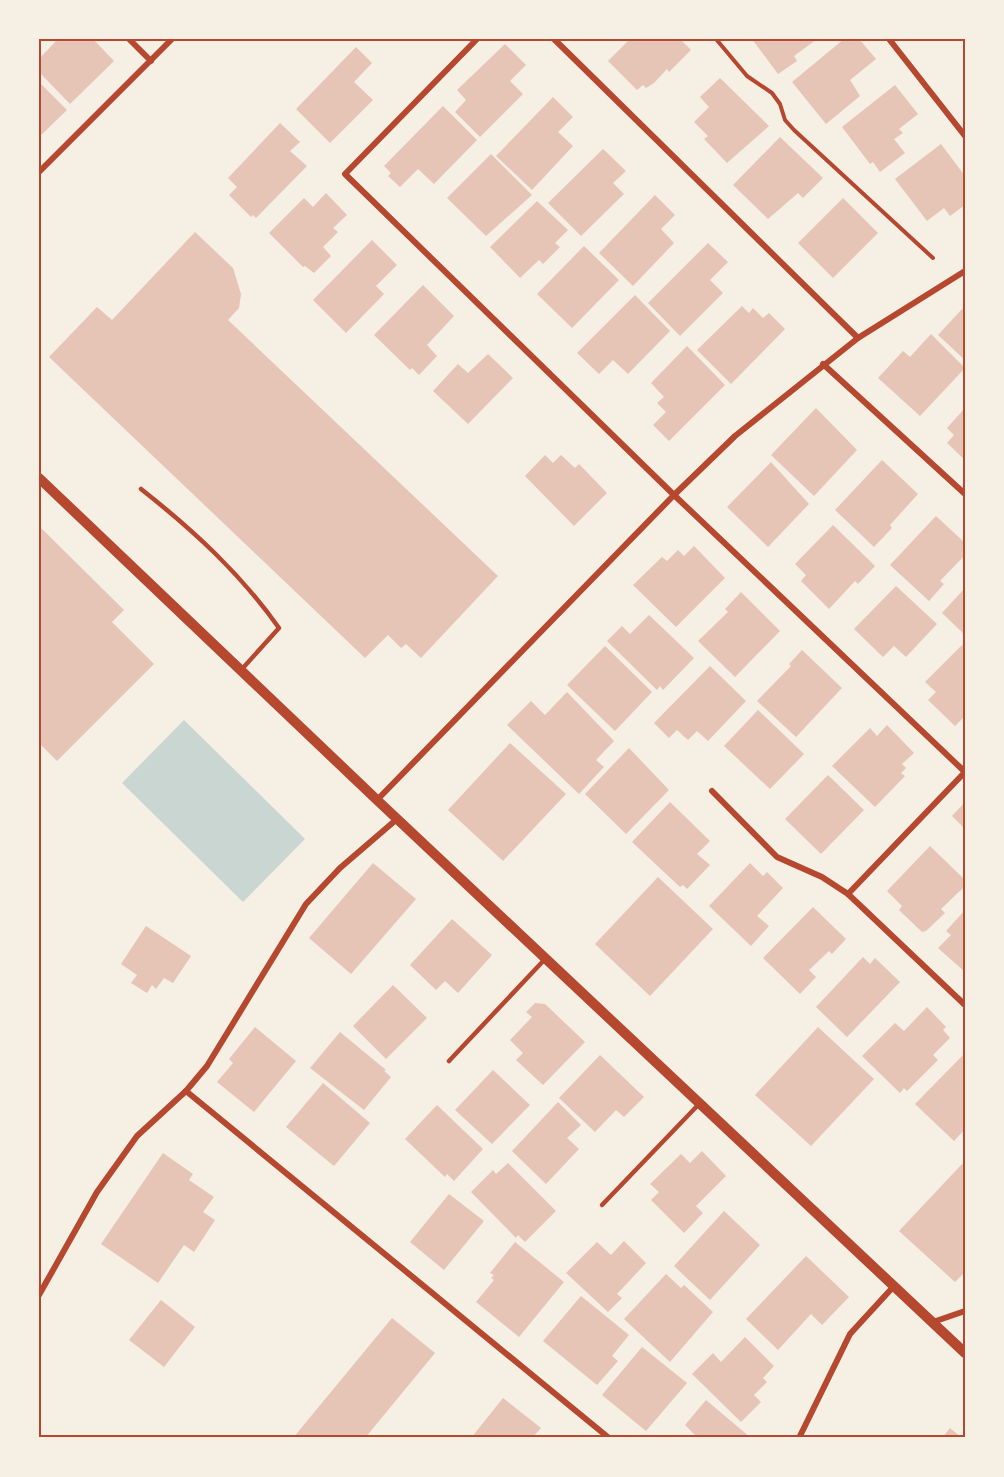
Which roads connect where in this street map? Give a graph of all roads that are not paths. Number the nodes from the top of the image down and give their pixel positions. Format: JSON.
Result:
{"nodes":[{"id":1,"x":129,"y":39,"type":"edge"},
{"id":2,"x":172,"y":39,"type":"edge"},
{"id":3,"x":477,"y":39,"type":"edge"},
{"id":4,"x":554,"y":39,"type":"edge"},
{"id":5,"x":889,"y":39,"type":"edge"},
{"id":6,"x":151,"y":60,"type":"junction"},
{"id":7,"x":965,"y":136,"type":"edge"},
{"id":8,"x":39,"y":172,"type":"edge"},
{"id":9,"x":965,"y":271,"type":"edge"},
{"id":10,"x":858,"y":338,"type":"junction"},
{"id":11,"x":823,"y":364,"type":"junction"},
{"id":12,"x":39,"y":478,"type":"edge"},
{"id":13,"x":141,"y":489,"type":"dead end"},
{"id":14,"x":965,"y":494,"type":"edge"},
{"id":15,"x":674,"y":495,"type":"junction"},
{"id":16,"x":240,"y":670,"type":"junction"},
{"id":17,"x":712,"y":791,"type":"dead end"},
{"id":18,"x":377,"y":800,"type":"junction"},
{"id":19,"x":396,"y":819,"type":"junction"},
{"id":20,"x":848,"y":894,"type":"junction"},
{"id":21,"x":546,"y":958,"type":"junction"},
{"id":22,"x":965,"y":1005,"type":"edge"},
{"id":23,"x":449,"y":1061,"type":"dead end"},
{"id":24,"x":186,"y":1091,"type":"junction"},
{"id":25,"x":700,"y":1102,"type":"junction"},
{"id":26,"x":602,"y":1205,"type":"dead end"},
{"id":27,"x":894,"y":1286,"type":"junction"},
{"id":28,"x":39,"y":1295,"type":"edge"},
{"id":29,"x":965,"y":1311,"type":"edge"},
{"id":30,"x":933,"y":1322,"type":"junction"},
{"id":31,"x":965,"y":1353,"type":"edge"},
{"id":32,"x":609,"y":1438,"type":"edge"},
{"id":33,"x":799,"y":1438,"type":"edge"}],
"edges":[{"from":1,"to":6,"type":"street"},
{"from":2,"to":6,"type":"street"},
{"from":3,"to":15,"type":"street"},
{"from":4,"to":10,"type":"street"},
{"from":5,"to":7,"type":"street"},
{"from":6,"to":8,"type":"street"},
{"from":9,"to":10,"type":"street"},
{"from":10,"to":11,"type":"street"},
{"from":11,"to":14,"type":"street"},
{"from":11,"to":15,"type":"street"},
{"from":12,"to":16,"type":"street"},
{"from":13,"to":16,"type":"lane"},
{"from":15,"to":18,"type":"street"},
{"from":15,"to":20,"type":"street"},
{"from":16,"to":18,"type":"street"},
{"from":17,"to":20,"type":"street"},
{"from":18,"to":19,"type":"street"},
{"from":19,"to":21,"type":"street"},
{"from":19,"to":24,"type":"street"},
{"from":20,"to":22,"type":"street"},
{"from":21,"to":23,"type":"lane"},
{"from":21,"to":25,"type":"street"},
{"from":24,"to":28,"type":"street"},
{"from":24,"to":32,"type":"street"},
{"from":25,"to":26,"type":"lane"},
{"from":25,"to":27,"type":"street"},
{"from":27,"to":30,"type":"street"},
{"from":27,"to":33,"type":"street"},
{"from":29,"to":30,"type":"street"},
{"from":30,"to":31,"type":"street"}]}
